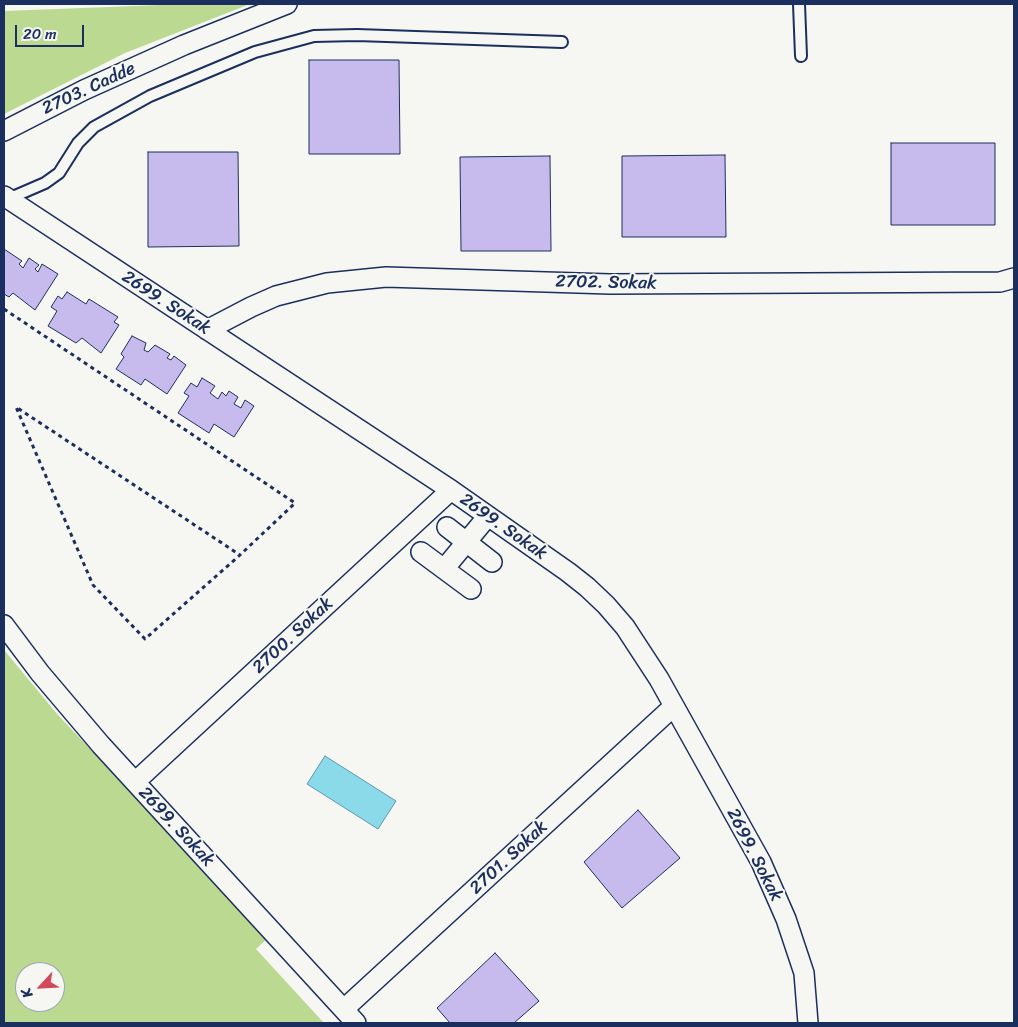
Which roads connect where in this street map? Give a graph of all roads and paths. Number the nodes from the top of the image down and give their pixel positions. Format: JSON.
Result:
{"nodes":[{"id":1,"x":287,"y":4,"type":"edge"},
{"id":2,"x":799,"y":4,"type":"edge"},
{"id":3,"x":562,"y":42,"type":"dead end"},
{"id":4,"x":801,"y":56,"type":"dead end"},
{"id":5,"x":4,"y":131,"type":"edge"},
{"id":6,"x":6,"y":198,"type":"edge"},
{"id":7,"x":1014,"y":278,"type":"edge"},
{"id":8,"x":4,"y":310,"type":"edge"},
{"id":9,"x":207,"y":330,"type":"junction"},
{"id":10,"x":451,"y":490,"type":"junction"},
{"id":11,"x":488,"y":516,"type":"junction"},
{"id":12,"x":447,"y":527,"type":"dead end"},
{"id":13,"x":466,"y":542,"type":"junction"},
{"id":14,"x":421,"y":552,"type":"dead end"},
{"id":15,"x":240,"y":555,"type":"junction"},
{"id":16,"x":492,"y":562,"type":"dead end"},
{"id":17,"x":444,"y":569,"type":"junction"},
{"id":18,"x":471,"y":589,"type":"dead end"},
{"id":19,"x":4,"y":624,"type":"edge"},
{"id":20,"x":674,"y":706,"type":"junction"},
{"id":21,"x":135,"y":782,"type":"junction"},
{"id":22,"x":344,"y":1009,"type":"junction"},
{"id":23,"x":356,"y":1023,"type":"edge"},
{"id":24,"x":808,"y":1023,"type":"edge"}],
"edges":[{"from":1,"to":5,"type":"street","name":"2703. Cadde"},
{"from":2,"to":4,"type":"lane"},
{"from":3,"to":6,"type":"lane"},
{"from":6,"to":9,"type":"street","name":"2699. Sokak"},
{"from":7,"to":9,"type":"street","name":"2702. Sokak"},
{"from":8,"to":15,"type":"path"},
{"from":9,"to":10,"type":"street","name":"2699. Sokak"},
{"from":10,"to":11,"type":"street","name":"2699. Sokak"},
{"from":10,"to":21,"type":"street","name":"2700. Sokak"},
{"from":11,"to":13,"type":"street"},
{"from":11,"to":20,"type":"street","name":"2699. Sokak"},
{"from":12,"to":13,"type":"street"},
{"from":13,"to":16,"type":"street"},
{"from":13,"to":17,"type":"street"},
{"from":14,"to":17,"type":"street"},
{"from":15,"to":15,"type":"path"},
{"from":17,"to":18,"type":"street"},
{"from":19,"to":21,"type":"street","name":"2699. Sokak"},
{"from":20,"to":22,"type":"street","name":"2701. Sokak"},
{"from":20,"to":24,"type":"street","name":"2699. Sokak"},
{"from":21,"to":22,"type":"street","name":"2699. Sokak"},
{"from":22,"to":23,"type":"street","name":"2699. Sokak"}]}
